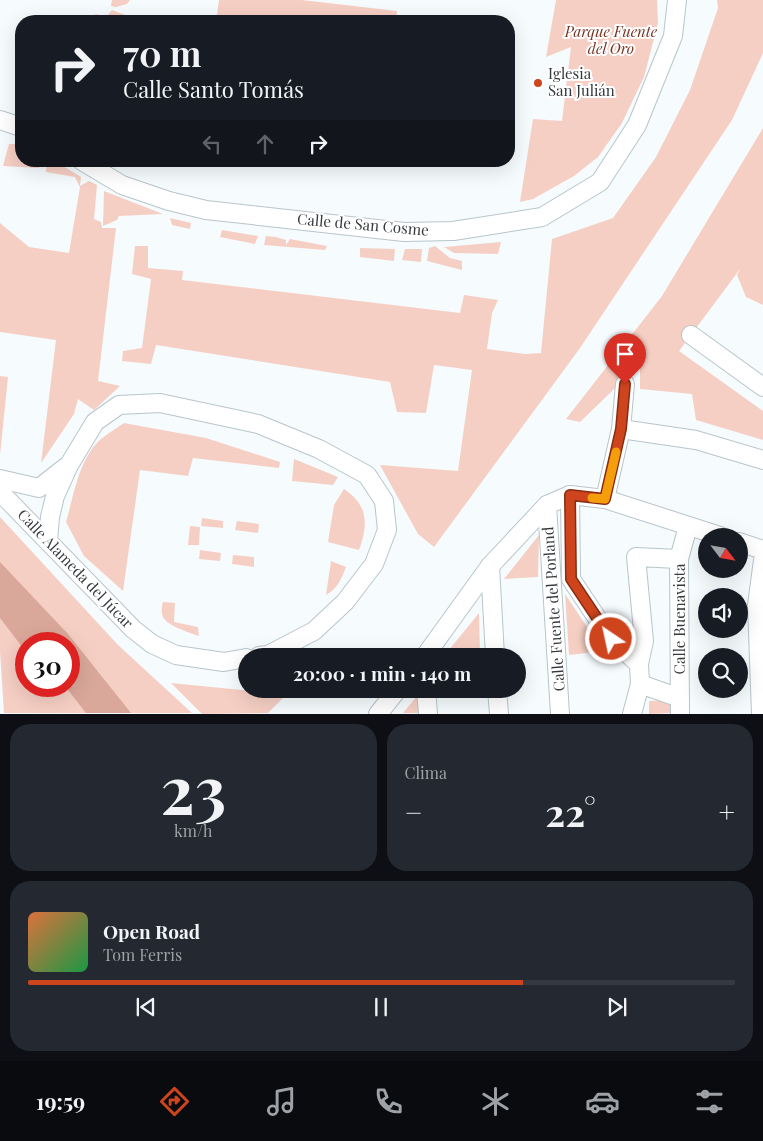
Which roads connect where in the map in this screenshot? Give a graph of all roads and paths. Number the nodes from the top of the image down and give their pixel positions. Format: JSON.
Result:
{"nodes":[{"id":1,"x":677,"y":0,"type":"edge"},
{"id":2,"x":0,"y":120,"type":"edge"},
{"id":3,"x":15,"y":125,"type":"edge"},
{"id":4,"x":92,"y":167,"type":"edge"},
{"id":5,"x":691,"y":335,"type":"dead end"},
{"id":6,"x":625,"y":384,"type":"dead end"},
{"id":7,"x":763,"y":386,"type":"edge"},
{"id":8,"x":621,"y":429,"type":"junction"},
{"id":9,"x":763,"y":460,"type":"edge"},
{"id":10,"x":68,"y":465,"type":"junction"},
{"id":11,"x":0,"y":479,"type":"edge"},
{"id":12,"x":0,"y":492,"type":"edge"},
{"id":13,"x":570,"y":495,"type":"junction"},
{"id":14,"x":605,"y":499,"type":"junction"},
{"id":15,"x":547,"y":505,"type":"junction"},
{"id":16,"x":688,"y":526,"type":"junction"},
{"id":17,"x":698,"y":529,"type":"edge"},
{"id":18,"x":48,"y":542,"type":"junction"},
{"id":19,"x":748,"y":545,"type":"edge"},
{"id":20,"x":763,"y":550,"type":"edge"},
{"id":21,"x":679,"y":559,"type":"junction"},
{"id":22,"x":763,"y":560,"type":"edge"},
{"id":23,"x":490,"y":566,"type":"junction"},
{"id":24,"x":281,"y":648,"type":"edge"},
{"id":25,"x":431,"y":648,"type":"edge"},
{"id":26,"x":495,"y":648,"type":"edge"},
{"id":27,"x":238,"y":659,"type":"edge"},
{"id":28,"x":639,"y":664,"type":"junction"},
{"id":29,"x":640,"y":684,"type":"junction"},
{"id":30,"x":391,"y":698,"type":"edge"},
{"id":31,"x":427,"y":698,"type":"edge"},
{"id":32,"x":498,"y":698,"type":"edge"},
{"id":33,"x":680,"y":706,"type":"edge"},
{"id":34,"x":378,"y":714,"type":"edge"},
{"id":35,"x":428,"y":714,"type":"edge"},
{"id":36,"x":499,"y":714,"type":"edge"},
{"id":37,"x":560,"y":714,"type":"edge"},
{"id":38,"x":632,"y":714,"type":"edge"},
{"id":39,"x":760,"y":714,"type":"edge"}],
"edges":[{"from":1,"to":4,"type":"street","name":"Calle de San Cosme"},
{"from":2,"to":3,"type":"street"},
{"from":5,"to":7,"type":"street"},
{"from":6,"to":8,"type":"street"},
{"from":8,"to":9,"type":"street"},
{"from":8,"to":14,"type":"street"},
{"from":10,"to":11,"type":"street"},
{"from":10,"to":18,"type":"street"},
{"from":10,"to":24,"type":"street"},
{"from":12,"to":18,"type":"street","name":"Calle Alameda del Júcar"},
{"from":13,"to":14,"type":"street"},
{"from":13,"to":15,"type":"street"},
{"from":13,"to":28,"type":"street"},
{"from":14,"to":16,"type":"street"},
{"from":15,"to":23,"type":"street"},
{"from":15,"to":37,"type":"street","name":"Calle Fuente del Porland"},
{"from":16,"to":17,"type":"street"},
{"from":16,"to":21,"type":"street","name":"Calle Buenavista"},
{"from":18,"to":27,"type":"street","name":"Calle Alameda del Júcar"},
{"from":19,"to":20,"type":"street"},
{"from":21,"to":28,"type":"street"},
{"from":21,"to":33,"type":"street","name":"Calle Buenavista"},
{"from":22,"to":39,"type":"street"},
{"from":23,"to":25,"type":"street"},
{"from":23,"to":26,"type":"street"},
{"from":28,"to":29,"type":"street"},
{"from":29,"to":33,"type":"street"},
{"from":29,"to":38,"type":"street"},
{"from":30,"to":34,"type":"street"},
{"from":31,"to":35,"type":"street"},
{"from":32,"to":36,"type":"street"}]}
